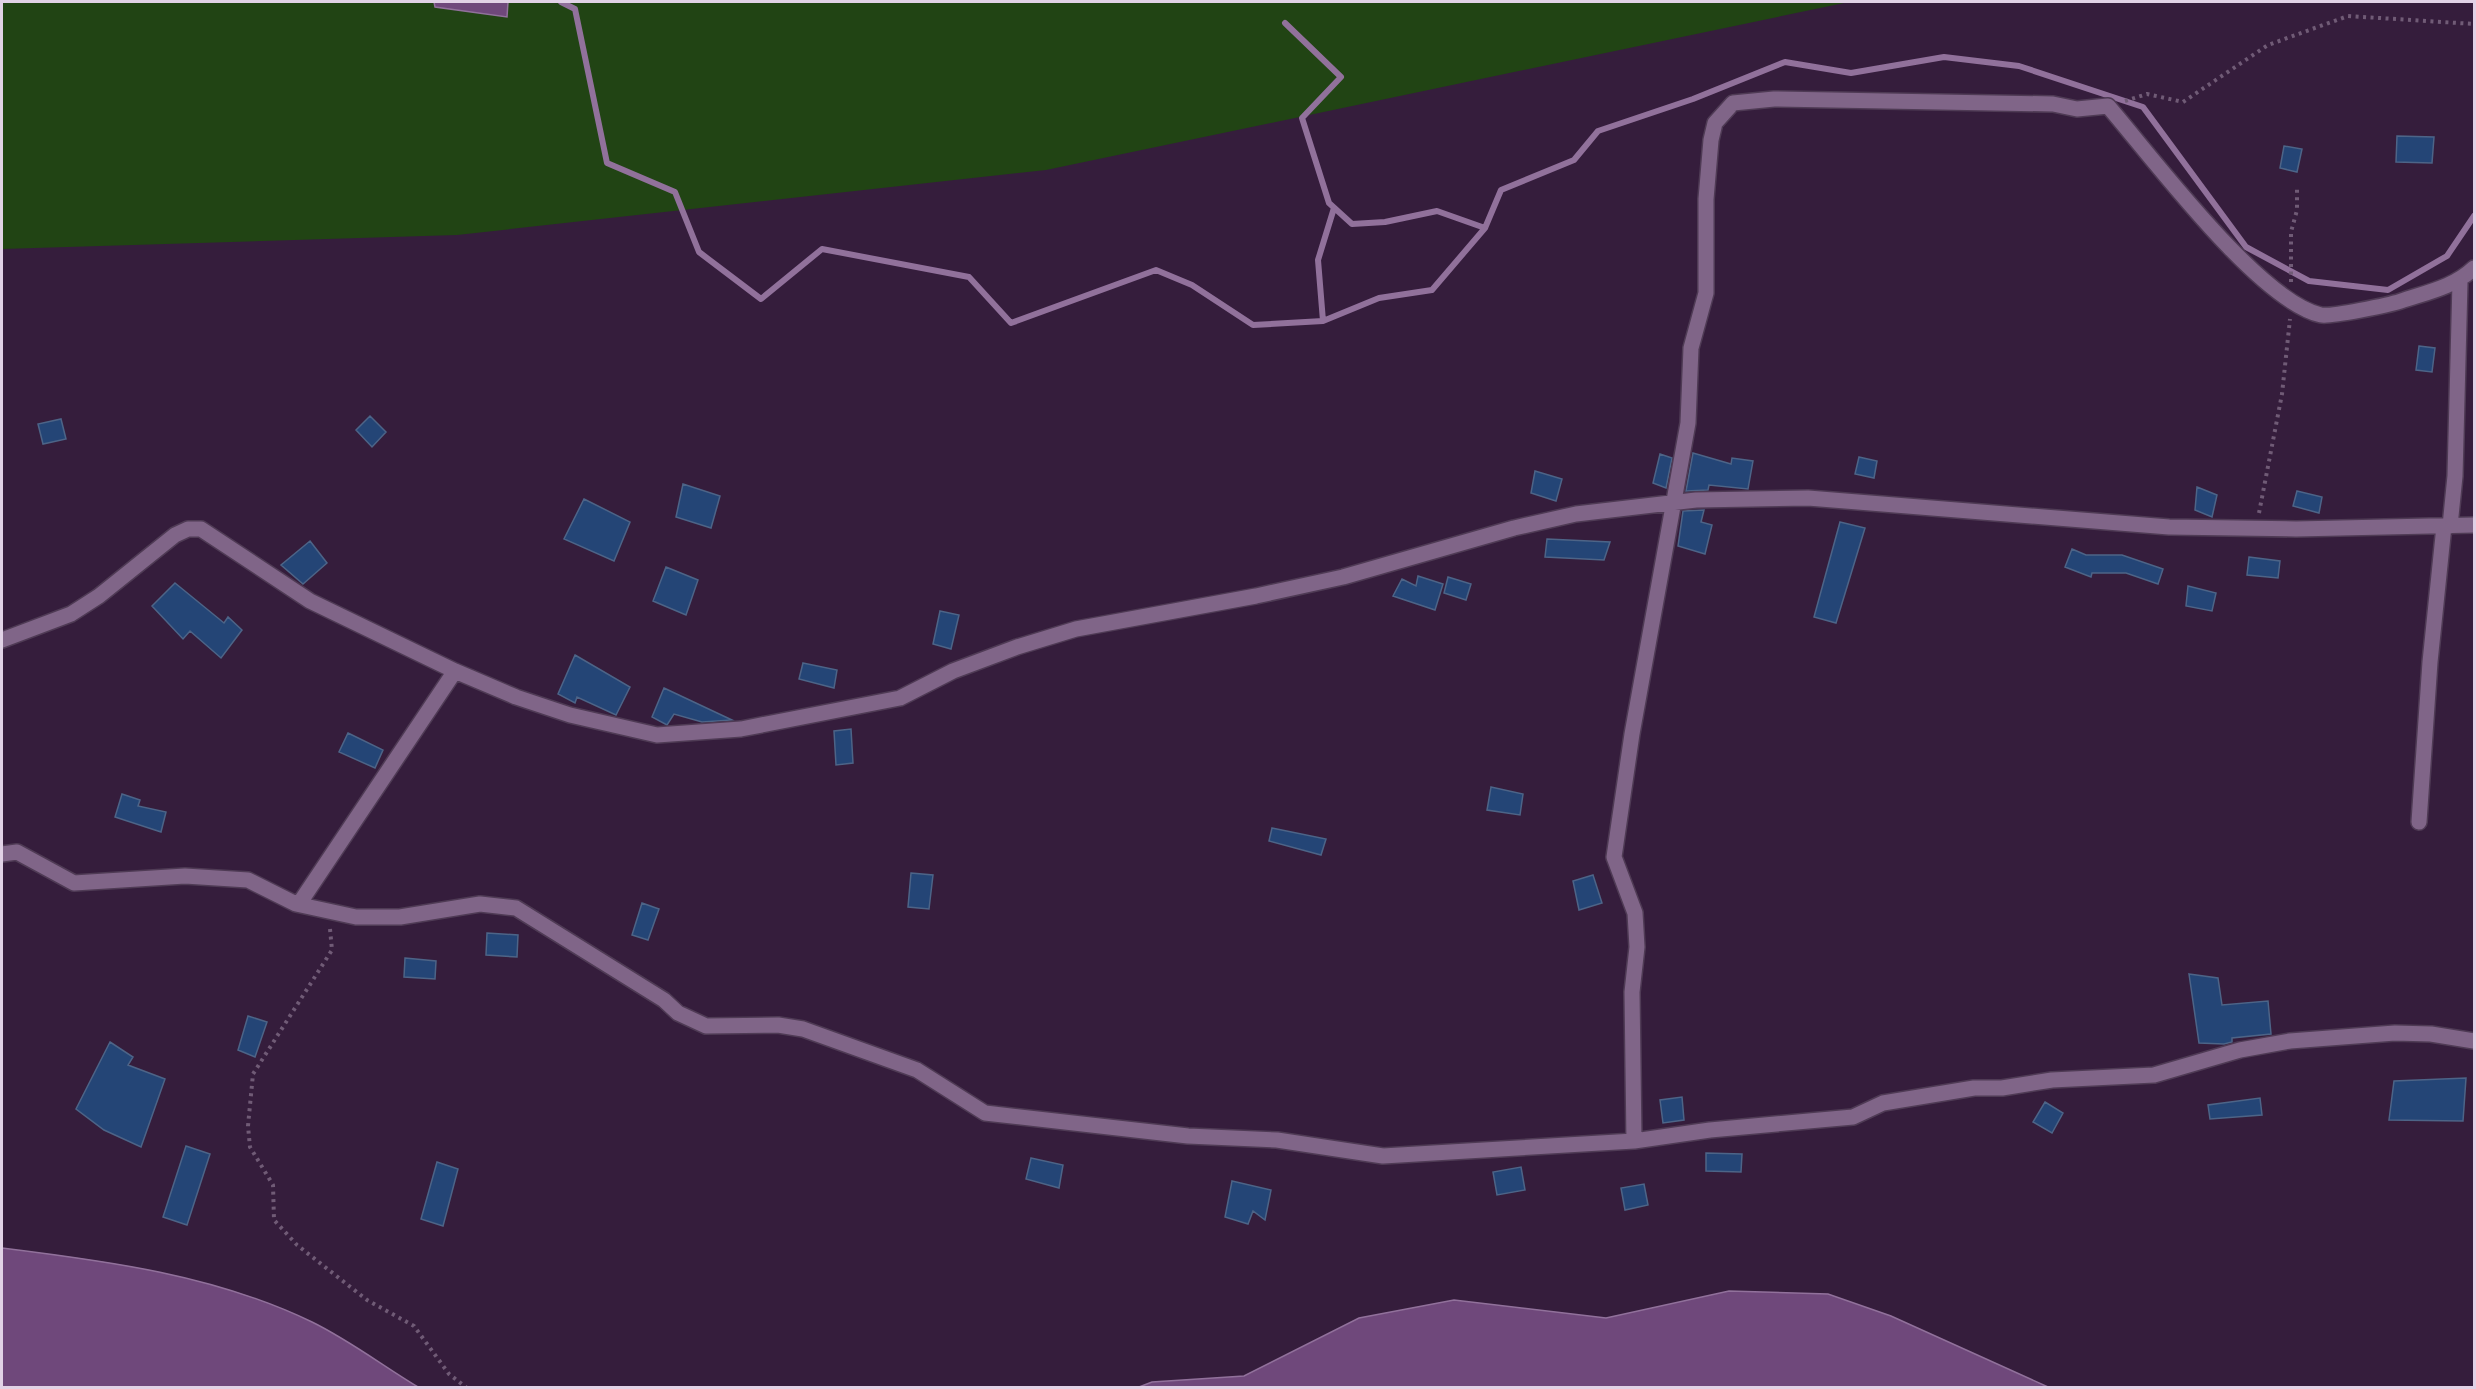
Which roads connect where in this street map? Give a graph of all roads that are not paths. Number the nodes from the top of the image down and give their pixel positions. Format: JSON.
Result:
{"nodes":[{"id":1,"x":2475,"y":268,"type":"edge"},
{"id":2,"x":2460,"y":282,"type":"junction"},
{"id":3,"x":1675,"y":503,"type":"junction"},
{"id":4,"x":2475,"y":525,"type":"edge"},
{"id":5,"x":2447,"y":526,"type":"junction"},
{"id":6,"x":2,"y":640,"type":"edge"},
{"id":7,"x":455,"y":671,"type":"junction"},
{"id":8,"x":2419,"y":822,"type":"dead end"},
{"id":9,"x":2,"y":854,"type":"edge"},
{"id":10,"x":299,"y":904,"type":"junction"},
{"id":11,"x":2475,"y":1041,"type":"edge"},
{"id":12,"x":1634,"y":1141,"type":"junction"}],
"edges":[{"from":1,"to":2,"type":"street"},
{"from":2,"to":3,"type":"street"},
{"from":2,"to":5,"type":"street"},
{"from":3,"to":5,"type":"street"},
{"from":3,"to":7,"type":"street"},
{"from":3,"to":12,"type":"street"},
{"from":4,"to":5,"type":"street"},
{"from":5,"to":8,"type":"street"},
{"from":6,"to":7,"type":"street"},
{"from":7,"to":10,"type":"street"},
{"from":9,"to":10,"type":"street"},
{"from":10,"to":12,"type":"street"},
{"from":11,"to":12,"type":"street"}]}
